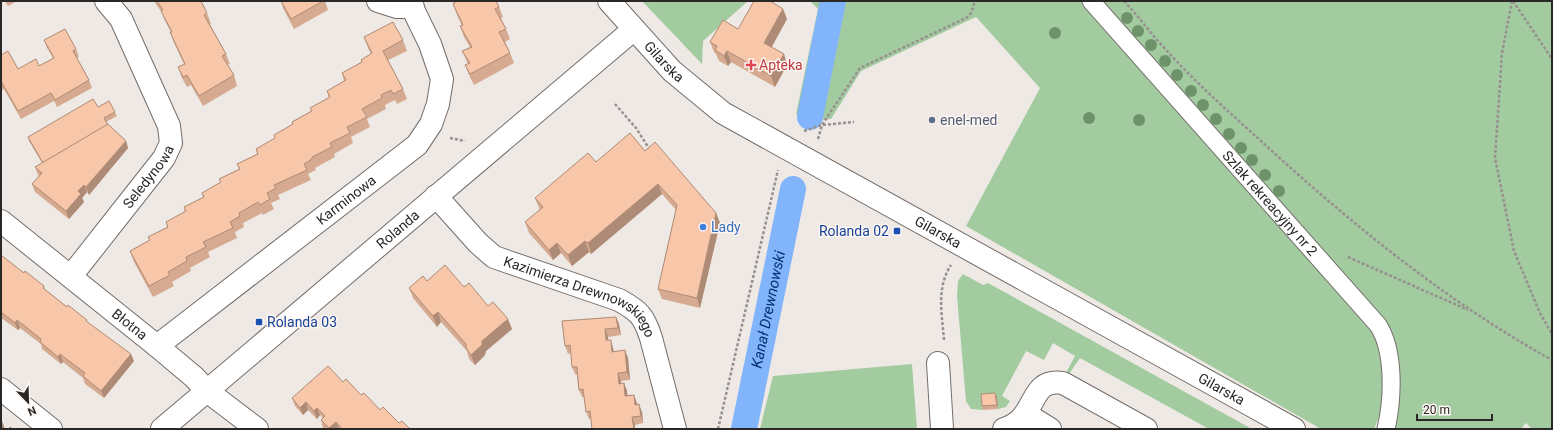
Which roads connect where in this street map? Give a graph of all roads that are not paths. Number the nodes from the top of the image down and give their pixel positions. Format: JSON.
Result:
{"nodes":[{"id":1,"x":106,"y":1,"type":"edge"},
{"id":2,"x":378,"y":1,"type":"edge"},
{"id":3,"x":609,"y":1,"type":"edge"},
{"id":4,"x":1091,"y":1,"type":"edge"},
{"id":5,"x":411,"y":4,"type":"edge"},
{"id":6,"x":633,"y":30,"type":"junction"},
{"id":7,"x":436,"y":196,"type":"junction"},
{"id":8,"x":1,"y":221,"type":"edge"},
{"id":9,"x":71,"y":276,"type":"junction"},
{"id":10,"x":157,"y":346,"type":"junction"},
{"id":11,"x":938,"y":363,"type":"dead end"},
{"id":12,"x":1,"y":389,"type":"edge"},
{"id":13,"x":207,"y":391,"type":"junction"},
{"id":14,"x":1026,"y":414,"type":"junction"},
{"id":15,"x":51,"y":429,"type":"edge"},
{"id":16,"x":162,"y":429,"type":"edge"},
{"id":17,"x":257,"y":429,"type":"edge"},
{"id":18,"x":675,"y":429,"type":"edge"},
{"id":19,"x":942,"y":429,"type":"edge"},
{"id":20,"x":1004,"y":429,"type":"edge"},
{"id":21,"x":1050,"y":429,"type":"edge"},
{"id":22,"x":1146,"y":429,"type":"edge"},
{"id":23,"x":1294,"y":429,"type":"edge"},
{"id":24,"x":1386,"y":429,"type":"edge"}],
"edges":[{"from":1,"to":9,"type":"street","name":"Seledynowa"},
{"from":2,"to":5,"type":"street","name":"Karminowa"},
{"from":3,"to":6,"type":"street","name":"Gilarska"},
{"from":4,"to":24,"type":"street","name":"Szlak rekreacyjny nr 2"},
{"from":5,"to":10,"type":"street","name":"Karminowa"},
{"from":6,"to":7,"type":"street","name":"Rolanda"},
{"from":6,"to":23,"type":"street","name":"Gilarska"},
{"from":7,"to":13,"type":"street","name":"Rolanda"},
{"from":7,"to":18,"type":"street","name":"Kazimierza Drewnowskiego"},
{"from":8,"to":9,"type":"street","name":"Błotna"},
{"from":9,"to":10,"type":"street","name":"Błotna"},
{"from":10,"to":13,"type":"street","name":"Błotna"},
{"from":11,"to":19,"type":"street"},
{"from":12,"to":15,"type":"street"},
{"from":13,"to":16,"type":"street","name":"Rolanda"},
{"from":13,"to":17,"type":"street","name":"Błotna"},
{"from":14,"to":20,"type":"street"},
{"from":14,"to":21,"type":"street"},
{"from":14,"to":22,"type":"street"}]}
